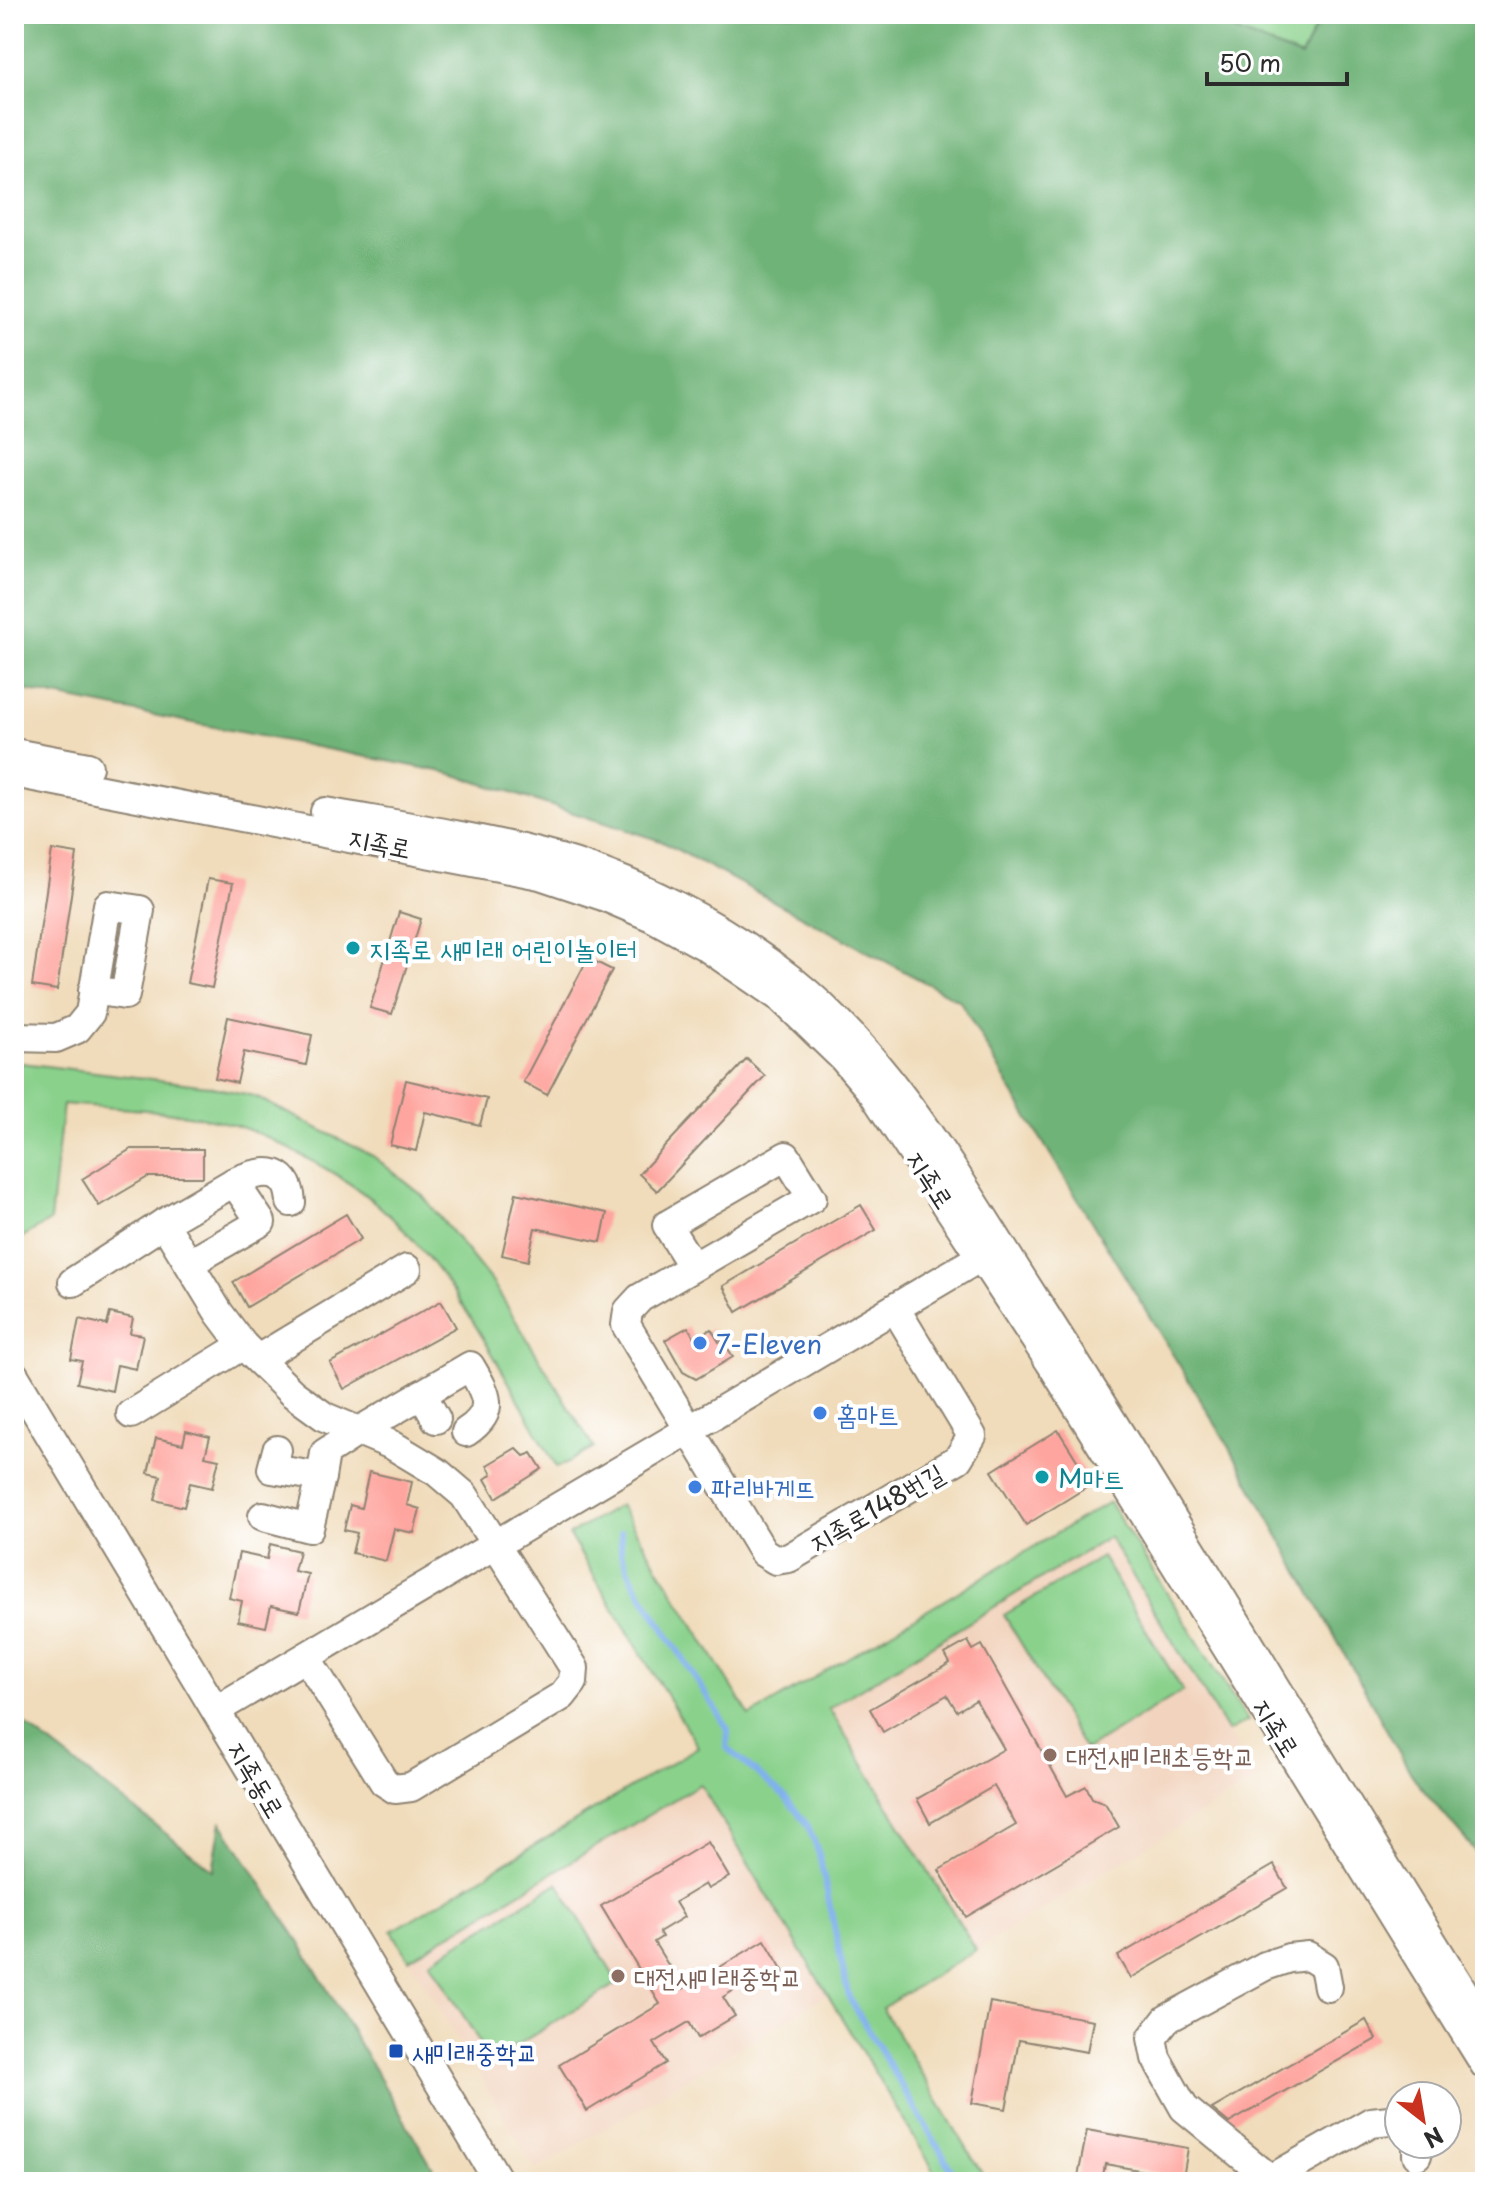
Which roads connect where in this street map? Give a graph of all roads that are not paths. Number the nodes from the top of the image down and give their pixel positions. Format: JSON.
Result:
{"nodes":[{"id":1,"x":14,"y":753,"type":"edge"},
{"id":2,"x":14,"y":773,"type":"edge"},
{"id":3,"x":93,"y":990,"type":"dead end"},
{"id":4,"x":14,"y":1037,"type":"edge"},
{"id":5,"x":234,"y":1182,"type":"junction"},
{"id":6,"x":291,"y":1202,"type":"dead end"},
{"id":7,"x":164,"y":1223,"type":"junction"},
{"id":8,"x":991,"y":1251,"type":"junction"},
{"id":9,"x":190,"y":1263,"type":"junction"},
{"id":10,"x":693,"y":1267,"type":"junction"},
{"id":11,"x":407,"y":1269,"type":"dead end"},
{"id":12,"x":73,"y":1282,"type":"dead end"},
{"id":13,"x":895,"y":1308,"type":"junction"},
{"id":14,"x":250,"y":1352,"type":"junction"},
{"id":15,"x":14,"y":1375,"type":"edge"},
{"id":16,"x":422,"y":1394,"type":"junction"},
{"id":17,"x":131,"y":1414,"type":"dead end"},
{"id":18,"x":436,"y":1419,"type":"dead end"},
{"id":19,"x":690,"y":1430,"type":"junction"},
{"id":20,"x":359,"y":1431,"type":"junction"},
{"id":21,"x":466,"y":1432,"type":"dead end"},
{"id":22,"x":277,"y":1450,"type":"dead end"},
{"id":23,"x":321,"y":1477,"type":"junction"},
{"id":24,"x":263,"y":1516,"type":"dead end"},
{"id":25,"x":497,"y":1544,"type":"junction"},
{"id":26,"x":306,"y":1657,"type":"junction"},
{"id":27,"x":216,"y":1710,"type":"junction"},
{"id":28,"x":1328,"y":1987,"type":"dead end"},
{"id":29,"x":1485,"y":2026,"type":"edge"},
{"id":30,"x":1485,"y":2065,"type":"edge"},
{"id":31,"x":1383,"y":2121,"type":"edge"},
{"id":32,"x":1272,"y":2180,"type":"edge"},
{"id":33,"x":499,"y":2182,"type":"edge"}],
"edges":[{"from":1,"to":8,"type":"street","name":"지족로"},
{"from":2,"to":8,"type":"street","name":"지족로"},
{"from":3,"to":4,"type":"street"},
{"from":5,"to":6,"type":"street"},
{"from":5,"to":7,"type":"street"},
{"from":5,"to":9,"type":"street"},
{"from":7,"to":9,"type":"street"},
{"from":7,"to":12,"type":"street"},
{"from":8,"to":13,"type":"street"},
{"from":8,"to":29,"type":"street","name":"지족로"},
{"from":8,"to":30,"type":"street","name":"지족로"},
{"from":9,"to":14,"type":"street"},
{"from":10,"to":10,"type":"street"},
{"from":10,"to":19,"type":"street"},
{"from":11,"to":14,"type":"street"},
{"from":13,"to":19,"type":"street"},
{"from":13,"to":19,"type":"street","name":"지족로148번길"},
{"from":14,"to":17,"type":"street"},
{"from":14,"to":20,"type":"street"},
{"from":15,"to":27,"type":"street","name":"지족동로"},
{"from":16,"to":18,"type":"street"},
{"from":16,"to":20,"type":"street"},
{"from":16,"to":21,"type":"street"},
{"from":19,"to":25,"type":"street"},
{"from":20,"to":23,"type":"street"},
{"from":20,"to":25,"type":"street"},
{"from":22,"to":23,"type":"street"},
{"from":23,"to":24,"type":"street"},
{"from":25,"to":26,"type":"street"},
{"from":25,"to":26,"type":"street"},
{"from":26,"to":27,"type":"street"},
{"from":27,"to":33,"type":"street","name":"지족동로"},
{"from":28,"to":32,"type":"street"},
{"from":31,"to":32,"type":"street"}]}
